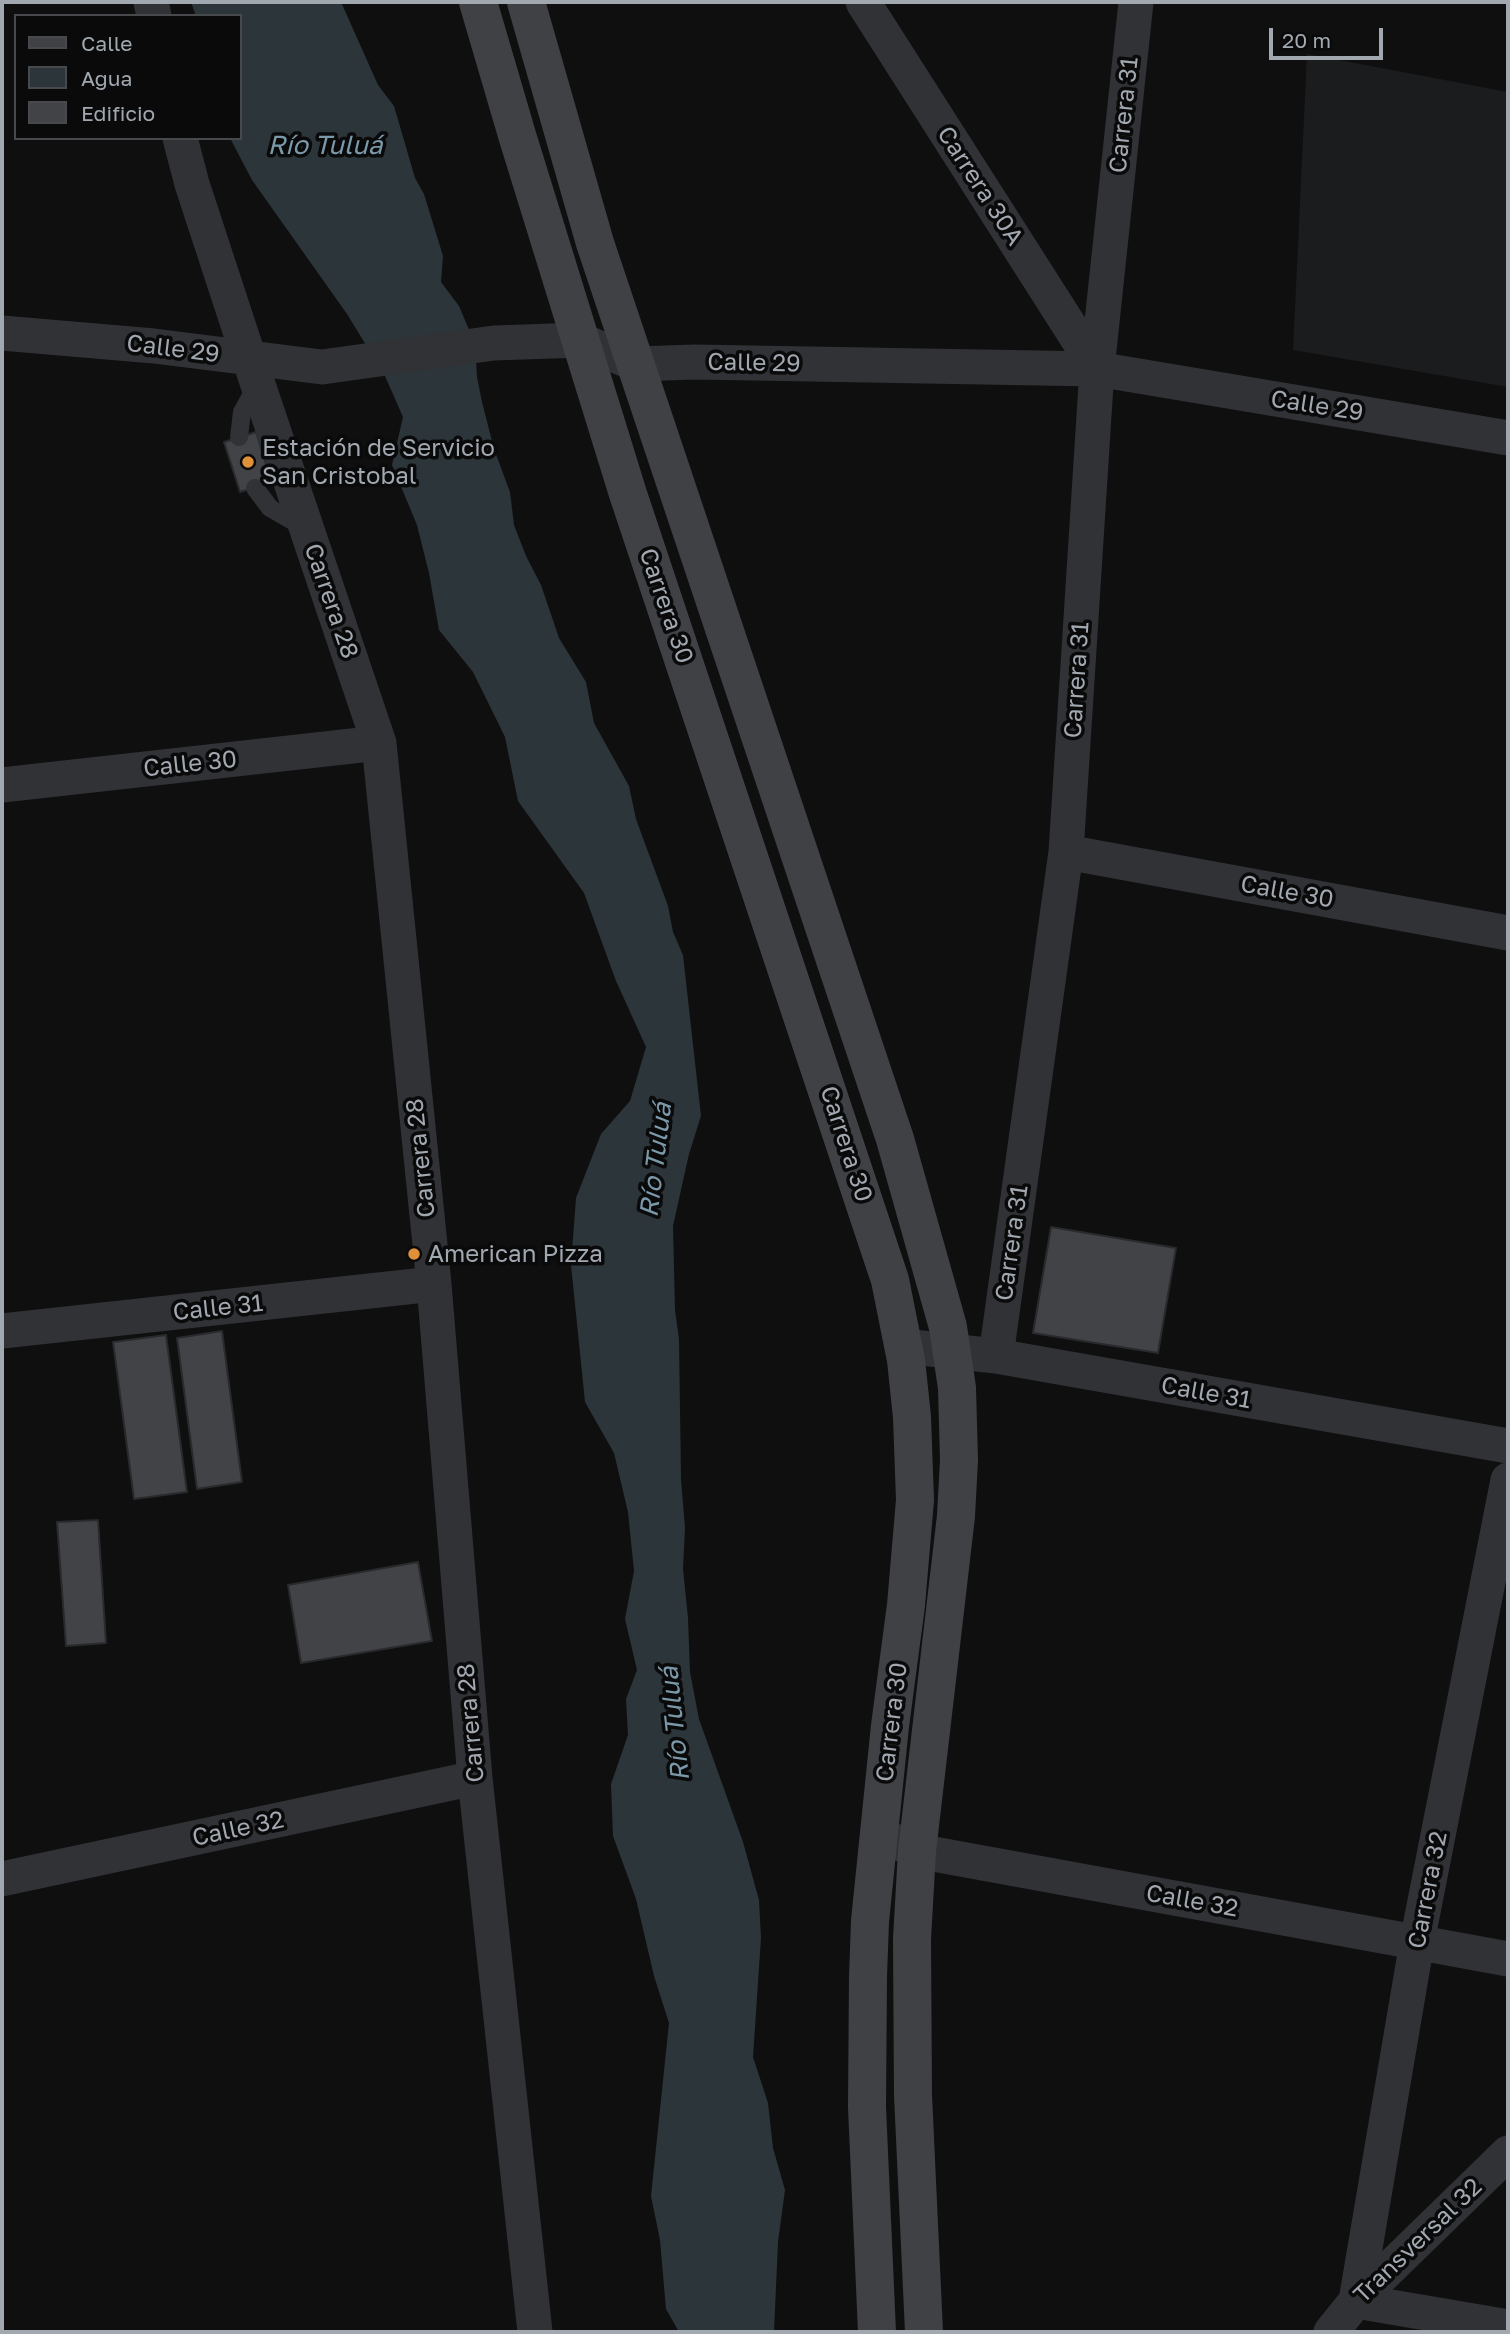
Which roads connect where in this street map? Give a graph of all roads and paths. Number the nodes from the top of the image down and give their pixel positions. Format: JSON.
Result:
{"nodes":[{"id":1,"x":478,"y":2,"type":"edge"},
{"id":2,"x":526,"y":2,"type":"edge"},
{"id":3,"x":863,"y":2,"type":"edge"},
{"id":4,"x":1136,"y":2,"type":"edge"},
{"id":5,"x":181,"y":140,"type":"edge"},
{"id":6,"x":2,"y":333,"type":"edge"},
{"id":7,"x":581,"y":340,"type":"junction"},
{"id":8,"x":635,"y":364,"type":"junction"},
{"id":9,"x":1097,"y":369,"type":"junction"},
{"id":10,"x":253,"y":371,"type":"junction"},
{"id":11,"x":239,"y":437,"type":"dead end"},
{"id":12,"x":1508,"y":438,"type":"edge"},
{"id":13,"x":255,"y":488,"type":"dead end"},
{"id":14,"x":307,"y":529,"type":"junction"},
{"id":15,"x":379,"y":743,"type":"junction"},
{"id":16,"x":2,"y":785,"type":"edge"},
{"id":17,"x":1066,"y":852,"type":"junction"},
{"id":18,"x":1508,"y":933,"type":"edge"},
{"id":19,"x":434,"y":1284,"type":"junction"},
{"id":20,"x":2,"y":1331,"type":"edge"},
{"id":21,"x":903,"y":1346,"type":"junction"},
{"id":22,"x":952,"y":1351,"type":"junction"},
{"id":23,"x":996,"y":1356,"type":"junction"},
{"id":24,"x":1508,"y":1446,"type":"edge"},
{"id":25,"x":1508,"y":1480,"type":"edge"},
{"id":26,"x":475,"y":1778,"type":"junction"},
{"id":27,"x":879,"y":1835,"type":"junction"},
{"id":28,"x":917,"y":1850,"type":"junction"},
{"id":29,"x":2,"y":1879,"type":"edge"},
{"id":30,"x":1417,"y":1942,"type":"junction"},
{"id":31,"x":1508,"y":1959,"type":"edge"},
{"id":32,"x":1508,"y":2153,"type":"edge"},
{"id":33,"x":1356,"y":2301,"type":"junction"},
{"id":34,"x":1508,"y":2326,"type":"edge"},
{"id":35,"x":535,"y":2332,"type":"edge"},
{"id":36,"x":877,"y":2332,"type":"edge"},
{"id":37,"x":924,"y":2332,"type":"edge"},
{"id":38,"x":1331,"y":2332,"type":"edge"}],
"edges":[{"from":1,"to":7,"type":"main road","name":"Carrera 30"},
{"from":2,"to":8,"type":"main road","name":"Carrera 30"},
{"from":3,"to":9,"type":"street","name":"Carrera 30A"},
{"from":4,"to":9,"type":"street","name":"Carrera 31"},
{"from":5,"to":10,"type":"street","name":"Carrera 28"},
{"from":6,"to":10,"type":"street","name":"Calle 29"},
{"from":7,"to":8,"type":"street","name":"Calle 29"},
{"from":7,"to":10,"type":"street","name":"Calle 29"},
{"from":7,"to":21,"type":"main road","name":"Carrera 30"},
{"from":8,"to":9,"type":"street","name":"Calle 29"},
{"from":8,"to":22,"type":"main road","name":"Carrera 30"},
{"from":9,"to":12,"type":"street","name":"Calle 29"},
{"from":9,"to":17,"type":"street","name":"Carrera 31"},
{"from":10,"to":11,"type":"lane"},
{"from":10,"to":14,"type":"street","name":"Carrera 28"},
{"from":13,"to":14,"type":"lane"},
{"from":14,"to":15,"type":"street","name":"Carrera 28"},
{"from":15,"to":16,"type":"street","name":"Calle 30"},
{"from":15,"to":19,"type":"street","name":"Carrera 28"},
{"from":17,"to":18,"type":"street","name":"Calle 30"},
{"from":17,"to":23,"type":"street","name":"Carrera 31"},
{"from":19,"to":20,"type":"street","name":"Calle 31"},
{"from":19,"to":26,"type":"street","name":"Carrera 28"},
{"from":21,"to":22,"type":"street","name":"Calle 31"},
{"from":21,"to":27,"type":"main road","name":"Carrera 30"},
{"from":22,"to":23,"type":"street","name":"Calle 31"},
{"from":22,"to":28,"type":"main road","name":"Carrera 30"},
{"from":23,"to":24,"type":"street","name":"Calle 31"},
{"from":25,"to":30,"type":"street","name":"Carrera 32"},
{"from":26,"to":29,"type":"street","name":"Calle 32"},
{"from":26,"to":35,"type":"street","name":"Carrera 28"},
{"from":27,"to":28,"type":"street","name":"Calle 32"},
{"from":27,"to":36,"type":"main road","name":"Carrera 30"},
{"from":28,"to":30,"type":"street","name":"Calle 32"},
{"from":28,"to":37,"type":"main road","name":"Carrera 30"},
{"from":30,"to":31,"type":"street","name":"Calle 32"},
{"from":30,"to":33,"type":"street","name":"Carrera 32"},
{"from":32,"to":33,"type":"street","name":"Transversal 32"},
{"from":33,"to":34,"type":"street"},
{"from":33,"to":38,"type":"street","name":"Transversal 32"}]}
